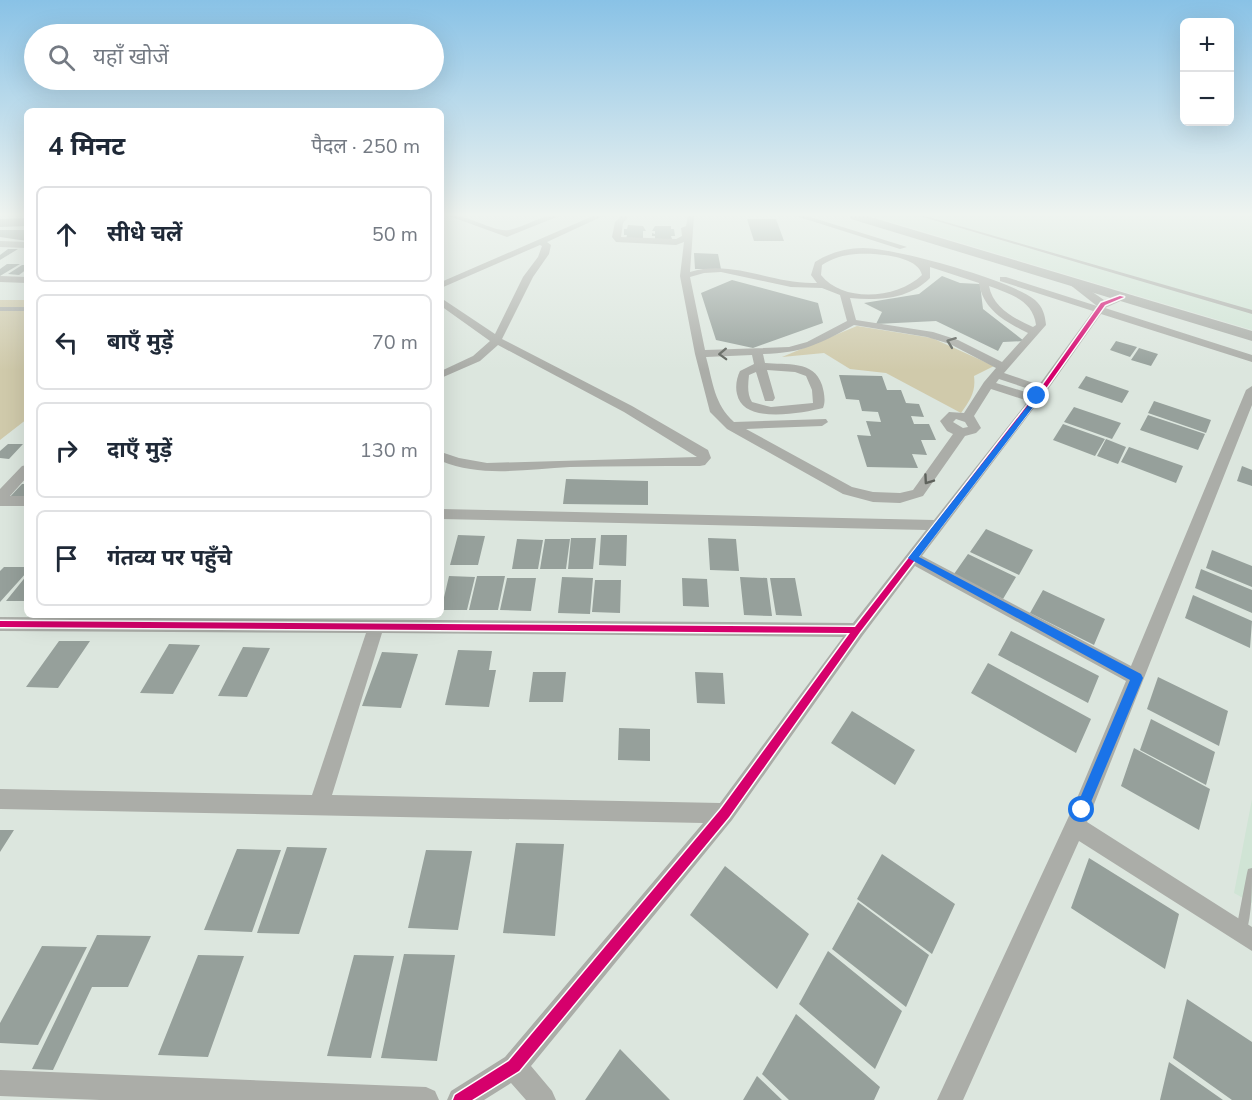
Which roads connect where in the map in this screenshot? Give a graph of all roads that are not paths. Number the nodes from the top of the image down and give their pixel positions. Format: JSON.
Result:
{"nodes":[{"id":1,"x":482,"y":267,"type":"edge"},
{"id":2,"x":535,"y":267,"type":"edge"},
{"id":3,"x":685,"y":267,"type":"edge"},
{"id":4,"x":817,"y":267,"type":"edge"},
{"id":5,"x":925,"y":267,"type":"edge"},
{"id":6,"x":939,"y":267,"type":"edge"},
{"id":7,"x":970,"y":267,"type":"edge"},
{"id":8,"x":1024,"y":267,"type":"edge"},
{"id":9,"x":1059,"y":267,"type":"edge"},
{"id":10,"x":1098,"y":267,"type":"edge"},
{"id":11,"x":685,"y":276,"type":"junction"},
{"id":12,"x":0,"y":279,"type":"edge"},
{"id":13,"x":24,"y":280,"type":"edge"},
{"id":14,"x":984,"y":282,"type":"junction"},
{"id":15,"x":1072,"y":282,"type":"junction"},
{"id":16,"x":444,"y":284,"type":"edge"},
{"id":17,"x":824,"y":285,"type":"junction"},
{"id":18,"x":844,"y":293,"type":"junction"},
{"id":19,"x":1122,"y":297,"type":"junction"},
{"id":20,"x":444,"y":303,"type":"edge"},
{"id":21,"x":1102,"y":307,"type":"junction"},
{"id":22,"x":0,"y":309,"type":"edge"},
{"id":23,"x":24,"y":309,"type":"edge"},
{"id":24,"x":1252,"y":312,"type":"edge"},
{"id":25,"x":852,"y":322,"type":"junction"},
{"id":26,"x":1252,"y":326,"type":"edge"},
{"id":27,"x":1034,"y":333,"type":"junction"},
{"id":28,"x":1252,"y":336,"type":"edge"},
{"id":29,"x":496,"y":340,"type":"junction"},
{"id":30,"x":757,"y":353,"type":"junction"},
{"id":31,"x":700,"y":354,"type":"junction"},
{"id":32,"x":1252,"y":359,"type":"edge"},
{"id":33,"x":760,"y":366,"type":"junction"},
{"id":34,"x":1000,"y":371,"type":"junction"},
{"id":35,"x":444,"y":374,"type":"edge"},
{"id":36,"x":988,"y":384,"type":"junction"},
{"id":37,"x":1252,"y":390,"type":"edge"},
{"id":38,"x":1039,"y":395,"type":"junction"},
{"id":39,"x":769,"y":398,"type":"dead end"},
{"id":40,"x":967,"y":417,"type":"junction"},
{"id":41,"x":822,"y":422,"type":"dead end"},
{"id":42,"x":731,"y":426,"type":"junction"},
{"id":43,"x":962,"y":432,"type":"junction"},
{"id":44,"x":444,"y":458,"type":"edge"},
{"id":45,"x":24,"y":472,"type":"edge"},
{"id":46,"x":0,"y":499,"type":"edge"},
{"id":47,"x":24,"y":501,"type":"edge"},
{"id":48,"x":444,"y":514,"type":"edge"},
{"id":49,"x":938,"y":525,"type":"junction"},
{"id":50,"x":913,"y":558,"type":"junction"},
{"id":51,"x":129,"y":621,"type":"edge"},
{"id":52,"x":388,"y":623,"type":"edge"},
{"id":53,"x":0,"y":624,"type":"edge"},
{"id":54,"x":856,"y":630,"type":"junction"},
{"id":55,"x":1137,"y":678,"type":"junction"},
{"id":56,"x":0,"y":800,"type":"edge"},
{"id":57,"x":319,"y":805,"type":"junction"},
{"id":58,"x":725,"y":813,"type":"junction"},
{"id":59,"x":1075,"y":825,"type":"junction"},
{"id":60,"x":1252,"y":873,"type":"edge"},
{"id":61,"x":1247,"y":936,"type":"edge"},
{"id":62,"x":514,"y":1066,"type":"junction"},
{"id":63,"x":0,"y":1083,"type":"edge"},
{"id":64,"x":96,"y":1093,"type":"edge"},
{"id":65,"x":426,"y":1100,"type":"edge"},
{"id":66,"x":460,"y":1100,"type":"edge"},
{"id":67,"x":543,"y":1100,"type":"edge"},
{"id":68,"x":950,"y":1100,"type":"edge"}],
"edges":[{"from":1,"to":16,"type":"street"},
{"from":2,"to":29,"type":"street"},
{"from":3,"to":11,"type":"street"},
{"from":4,"to":17,"type":"street"},
{"from":5,"to":18,"type":"street"},
{"from":6,"to":14,"type":"street"},
{"from":7,"to":21,"type":"street"},
{"from":8,"to":15,"type":"main road"},
{"from":9,"to":26,"type":"main road"},
{"from":10,"to":24,"type":"lane"},
{"from":11,"to":17,"type":"street"},
{"from":11,"to":31,"type":"street"},
{"from":12,"to":13,"type":"street"},
{"from":14,"to":27,"type":"street"},
{"from":14,"to":27,"type":"street"},
{"from":15,"to":19,"type":"main road"},
{"from":15,"to":21,"type":"street"},
{"from":17,"to":18,"type":"street"},
{"from":18,"to":25,"type":"street"},
{"from":19,"to":21,"type":"street"},
{"from":19,"to":28,"type":"main road"},
{"from":20,"to":29,"type":"street"},
{"from":21,"to":32,"type":"street"},
{"from":21,"to":38,"type":"street"},
{"from":22,"to":23,"type":"lane"},
{"from":25,"to":30,"type":"street"},
{"from":34,"to":25,"type":"street","one_way":true},
{"from":27,"to":34,"type":"street"},
{"from":29,"to":35,"type":"street"},
{"from":29,"to":44,"type":"street"},
{"from":30,"to":31,"type":"street","one_way":true},
{"from":30,"to":33,"type":"street"},
{"from":31,"to":42,"type":"street"},
{"from":33,"to":33,"type":"street"},
{"from":33,"to":39,"type":"street"},
{"from":34,"to":36,"type":"street"},
{"from":34,"to":38,"type":"street"},
{"from":36,"to":38,"type":"street"},
{"from":36,"to":40,"type":"street"},
{"from":37,"to":55,"type":"street"},
{"from":38,"to":49,"type":"street"},
{"from":40,"to":43,"type":"street"},
{"from":40,"to":43,"type":"street"},
{"from":41,"to":42,"type":"street"},
{"from":43,"to":42,"type":"street","one_way":true},
{"from":45,"to":46,"type":"street"},
{"from":46,"to":47,"type":"street"},
{"from":48,"to":49,"type":"street"},
{"from":49,"to":50,"type":"street"},
{"from":50,"to":54,"type":"street"},
{"from":50,"to":55,"type":"street"},
{"from":51,"to":52,"type":"street"},
{"from":51,"to":53,"type":"street"},
{"from":52,"to":54,"type":"street"},
{"from":52,"to":57,"type":"street"},
{"from":54,"to":58,"type":"street"},
{"from":55,"to":59,"type":"street"},
{"from":56,"to":57,"type":"street"},
{"from":57,"to":58,"type":"street"},
{"from":58,"to":62,"type":"street"},
{"from":59,"to":61,"type":"street"},
{"from":59,"to":68,"type":"street"},
{"from":60,"to":61,"type":"lane"},
{"from":62,"to":66,"type":"street"},
{"from":62,"to":67,"type":"street"},
{"from":63,"to":64,"type":"street"},
{"from":64,"to":65,"type":"street"}]}
